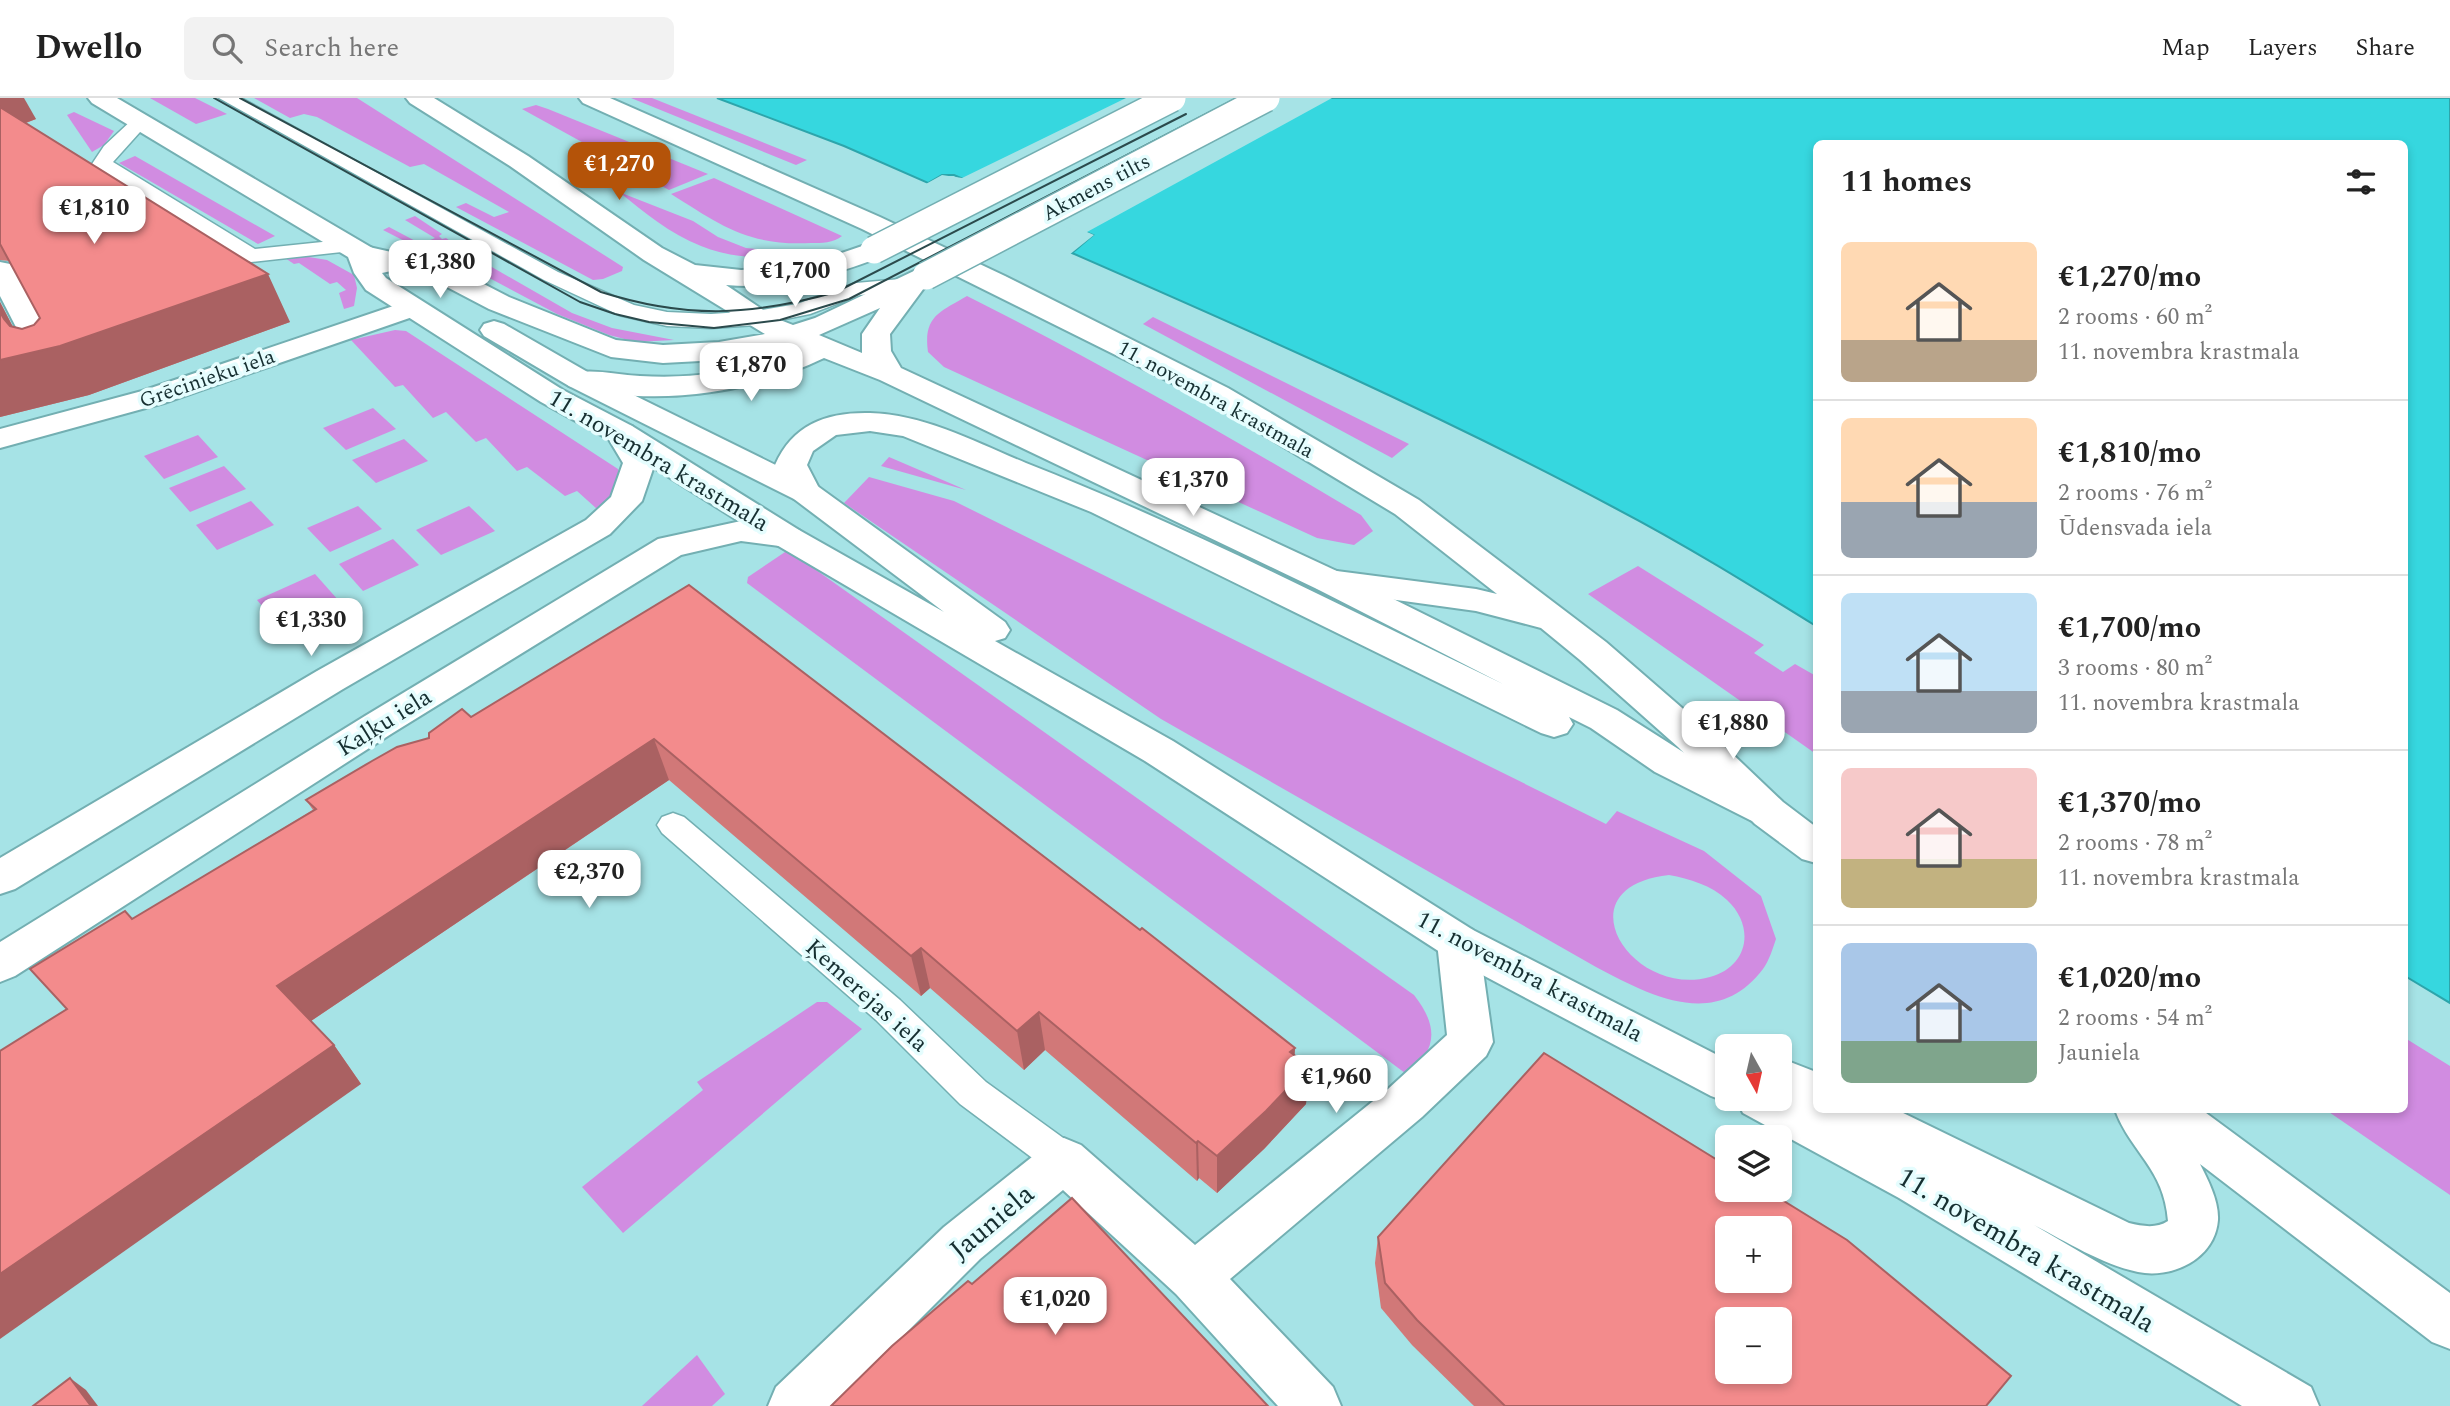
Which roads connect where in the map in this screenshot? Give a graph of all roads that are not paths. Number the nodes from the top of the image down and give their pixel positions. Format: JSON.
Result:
{"nodes":[{"id":1,"x":100,"y":98,"type":"edge"},
{"id":2,"x":228,"y":98,"type":"edge"},
{"id":3,"x":418,"y":98,"type":"edge"},
{"id":4,"x":591,"y":98,"type":"edge"},
{"id":5,"x":1172,"y":98,"type":"edge"},
{"id":6,"x":1266,"y":98,"type":"edge"},
{"id":7,"x":140,"y":122,"type":"junction"},
{"id":8,"x":356,"y":249,"type":"junction"},
{"id":9,"x":874,"y":250,"type":"joint"},
{"id":10,"x":0,"y":270,"type":"edge"},
{"id":11,"x":685,"y":271,"type":"junction"},
{"id":12,"x":912,"y":289,"type":"junction"},
{"id":13,"x":411,"y":308,"type":"junction"},
{"id":14,"x":756,"y":318,"type":"junction"},
{"id":15,"x":793,"y":335,"type":"junction"},
{"id":16,"x":823,"y":347,"type":"junction"},
{"id":17,"x":51,"y":366,"type":"edge"},
{"id":18,"x":890,"y":374,"type":"junction"},
{"id":19,"x":580,"y":380,"type":"junction"},
{"id":20,"x":621,"y":433,"type":"junction"},
{"id":21,"x":0,"y":439,"type":"edge"},
{"id":22,"x":805,"y":492,"type":"junction"},
{"id":23,"x":787,"y":537,"type":"junction"},
{"id":24,"x":1329,"y":581,"type":"junction"},
{"id":25,"x":1556,"y":621,"type":"junction"},
{"id":26,"x":1159,"y":751,"type":"junction"},
{"id":27,"x":1669,"y":762,"type":"junction"},
{"id":28,"x":1769,"y":813,"type":"junction"},
{"id":29,"x":673,"y":825,"type":"dead end"},
{"id":30,"x":1813,"y":846,"type":"edge"},
{"id":31,"x":0,"y":878,"type":"edge"},
{"id":32,"x":1458,"y":942,"type":"junction"},
{"id":33,"x":0,"y":964,"type":"edge"},
{"id":34,"x":1630,"y":1031,"type":"junction"},
{"id":35,"x":1715,"y":1053,"type":"edge"},
{"id":36,"x":1715,"y":1076,"type":"edge"},
{"id":37,"x":1792,"y":1083,"type":"edge"},
{"id":38,"x":1813,"y":1092,"type":"edge"},
{"id":39,"x":1782,"y":1111,"type":"edge"},
{"id":40,"x":1858,"y":1113,"type":"edge"},
{"id":41,"x":2141,"y":1113,"type":"edge"},
{"id":42,"x":2170,"y":1113,"type":"edge"},
{"id":43,"x":1064,"y":1160,"type":"junction"},
{"id":44,"x":1194,"y":1276,"type":"junction"},
{"id":45,"x":2450,"y":1324,"type":"edge"},
{"id":46,"x":795,"y":1406,"type":"edge"},
{"id":47,"x":1314,"y":1406,"type":"edge"},
{"id":48,"x":2292,"y":1406,"type":"edge"}],
"edges":[{"from":1,"to":7,"type":"main road","name":"11. novembra krastmala"},
{"from":2,"to":14,"type":"lane"},
{"from":3,"to":11,"type":"main road","name":"11. novembra krastmala"},
{"from":4,"to":25,"type":"main road","name":"11. novembra krastmala"},
{"from":5,"to":9,"type":"main road","name":"Akmens tilts","bridge":true},
{"from":6,"to":12,"type":"main road","name":"Akmens tilts","bridge":true},
{"from":7,"to":8,"type":"main road","name":"11. novembra krastmala"},
{"from":7,"to":8,"type":"lane"},
{"from":8,"to":13,"type":"main road","name":"11. novembra krastmala"},
{"from":8,"to":15,"type":"main road","name":"11. novembra krastmala"},
{"from":8,"to":19,"type":"main road","name":"11. novembra krastmala"},
{"from":9,"to":11,"type":"main road","name":"11. novembra krastmala"},
{"from":10,"to":17,"type":"main road"},
{"from":11,"to":14,"type":"main road","name":"11. novembra krastmala"},
{"from":12,"to":14,"type":"lane"},
{"from":12,"to":15,"type":"main road","name":"11. novembra krastmala"},
{"from":12,"to":16,"type":"main road"},
{"from":12,"to":18,"type":"main road"},
{"from":13,"to":20,"type":"main road","name":"11. novembra krastmala"},
{"from":13,"to":21,"type":"main road","name":"Grēcinieku iela"},
{"from":14,"to":15,"type":"main road","name":"11. novembra krastmala"},
{"from":15,"to":16,"type":"main road","name":"11. novembra krastmala"},
{"from":16,"to":18,"type":"main road","name":"11. novembra krastmala"},
{"from":16,"to":19,"type":"main road"},
{"from":18,"to":24,"type":"main road","name":"11. novembra krastmala"},
{"from":19,"to":22,"type":"main road","name":"11. novembra krastmala"},
{"from":20,"to":23,"type":"main road","name":"11. novembra krastmala"},
{"from":20,"to":31,"type":"main road"},
{"from":22,"to":26,"type":"main road","name":"11. novembra krastmala"},
{"from":22,"to":27,"type":"main road"},
{"from":23,"to":26,"type":"main road","name":"11. novembra krastmala"},
{"from":23,"to":33,"type":"main road","name":"Kaļķu iela"},
{"from":24,"to":25,"type":"main road"},
{"from":24,"to":27,"type":"main road","name":"11. novembra krastmala"},
{"from":25,"to":28,"type":"main road","name":"11. novembra krastmala"},
{"from":26,"to":32,"type":"main road","name":"11. novembra krastmala"},
{"from":27,"to":28,"type":"main road","name":"11. novembra krastmala"},
{"from":28,"to":30,"type":"main road","name":"11. novembra krastmala"},
{"from":29,"to":43,"type":"lane","name":"Ķemerejas iela"},
{"from":32,"to":34,"type":"main road","name":"11. novembra krastmala"},
{"from":32,"to":44,"type":"main road"},
{"from":34,"to":35,"type":"main road"},
{"from":34,"to":36,"type":"main road","name":"11. novembra krastmala"},
{"from":37,"to":38,"type":"main road"},
{"from":39,"to":48,"type":"main road","name":"11. novembra krastmala"},
{"from":40,"to":41,"type":"main road"},
{"from":42,"to":45,"type":"main road"},
{"from":43,"to":44,"type":"main road"},
{"from":43,"to":46,"type":"main road","name":"Jauniela"},
{"from":44,"to":47,"type":"main road"}]}
